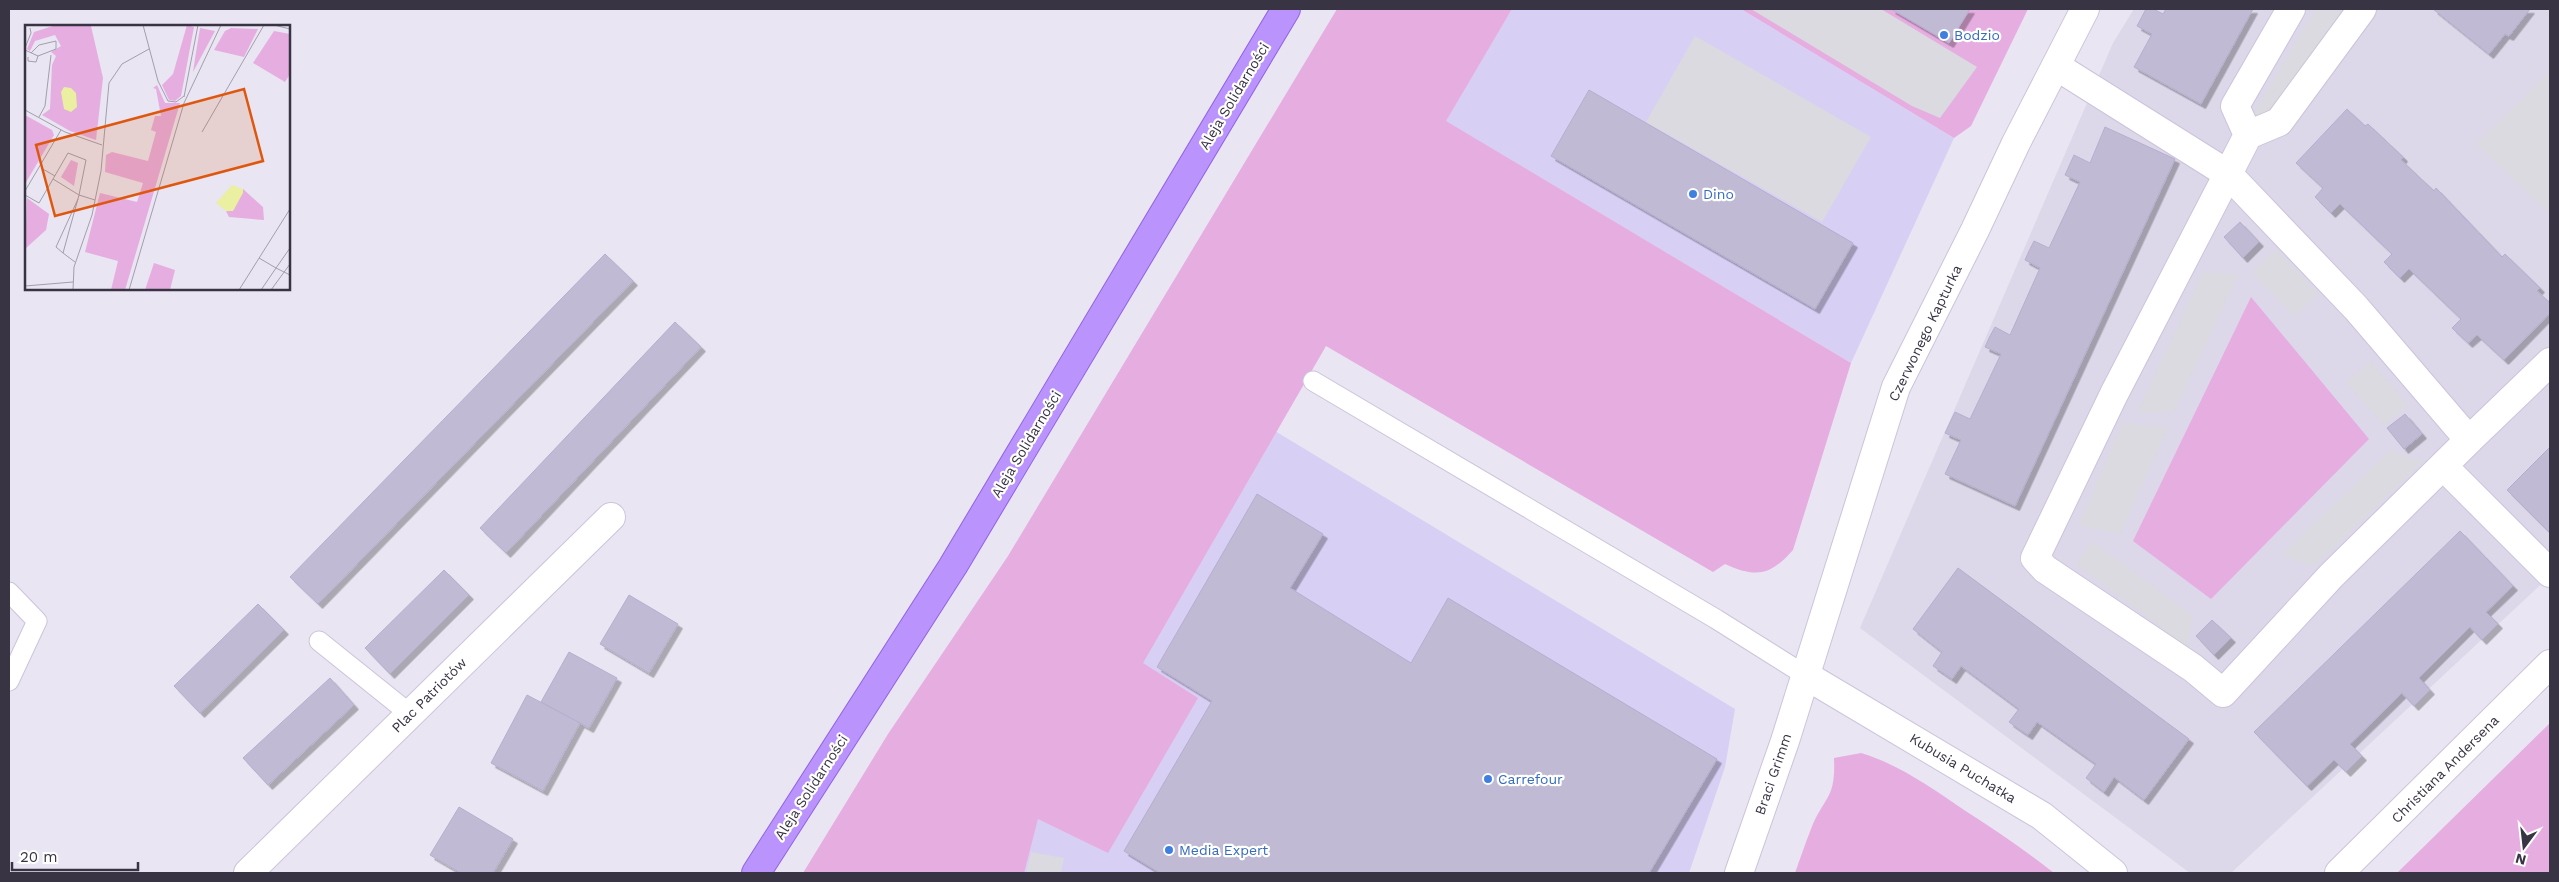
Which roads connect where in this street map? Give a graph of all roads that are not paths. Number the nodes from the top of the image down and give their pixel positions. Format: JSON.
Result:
{"nodes":[{"id":1,"x":1286,"y":9,"type":"edge"},
{"id":2,"x":2085,"y":9,"type":"edge"},
{"id":3,"x":2291,"y":9,"type":"edge"},
{"id":4,"x":2362,"y":9,"type":"edge"},
{"id":5,"x":2056,"y":66,"type":"junction"},
{"id":6,"x":2248,"y":135,"type":"junction"},
{"id":7,"x":2228,"y":174,"type":"junction"},
{"id":8,"x":2550,"y":362,"type":"edge"},
{"id":9,"x":1313,"y":381,"type":"dead end"},
{"id":10,"x":2469,"y":440,"type":"junction"},
{"id":11,"x":2444,"y":467,"type":"junction"},
{"id":12,"x":611,"y":517,"type":"dead end"},
{"id":13,"x":2550,"y":573,"type":"edge"},
{"id":14,"x":9,"y":592,"type":"edge"},
{"id":15,"x":319,"y":641,"type":"dead end"},
{"id":16,"x":2550,"y":664,"type":"edge"},
{"id":17,"x":1805,"y":674,"type":"junction"},
{"id":18,"x":9,"y":681,"type":"edge"},
{"id":19,"x":410,"y":714,"type":"junction"},
{"id":20,"x":248,"y":873,"type":"edge"},
{"id":21,"x":756,"y":873,"type":"edge"},
{"id":22,"x":1739,"y":873,"type":"edge"},
{"id":23,"x":2113,"y":873,"type":"edge"},
{"id":24,"x":2339,"y":873,"type":"edge"}],
"edges":[{"from":1,"to":21,"type":"main road","name":"Aleja Solidarności"},
{"from":2,"to":5,"type":"street","name":"Czerwonego Kapturka"},
{"from":3,"to":6,"type":"street"},
{"from":4,"to":6,"type":"street"},
{"from":5,"to":7,"type":"street"},
{"from":5,"to":17,"type":"street","name":"Czerwonego Kapturka"},
{"from":6,"to":7,"type":"street"},
{"from":7,"to":10,"type":"street"},
{"from":7,"to":11,"type":"street"},
{"from":8,"to":10,"type":"street"},
{"from":9,"to":17,"type":"lane"},
{"from":10,"to":11,"type":"street"},
{"from":11,"to":13,"type":"street"},
{"from":12,"to":19,"type":"street","name":"Plac Patriotów"},
{"from":14,"to":18,"type":"lane"},
{"from":15,"to":19,"type":"lane"},
{"from":16,"to":24,"type":"street","name":"Christiana Andersena"},
{"from":17,"to":22,"type":"street","name":"Braci Grimm"},
{"from":17,"to":23,"type":"street","name":"Kubusia Puchatka"},
{"from":19,"to":20,"type":"street","name":"Plac Patriotów"}]}
